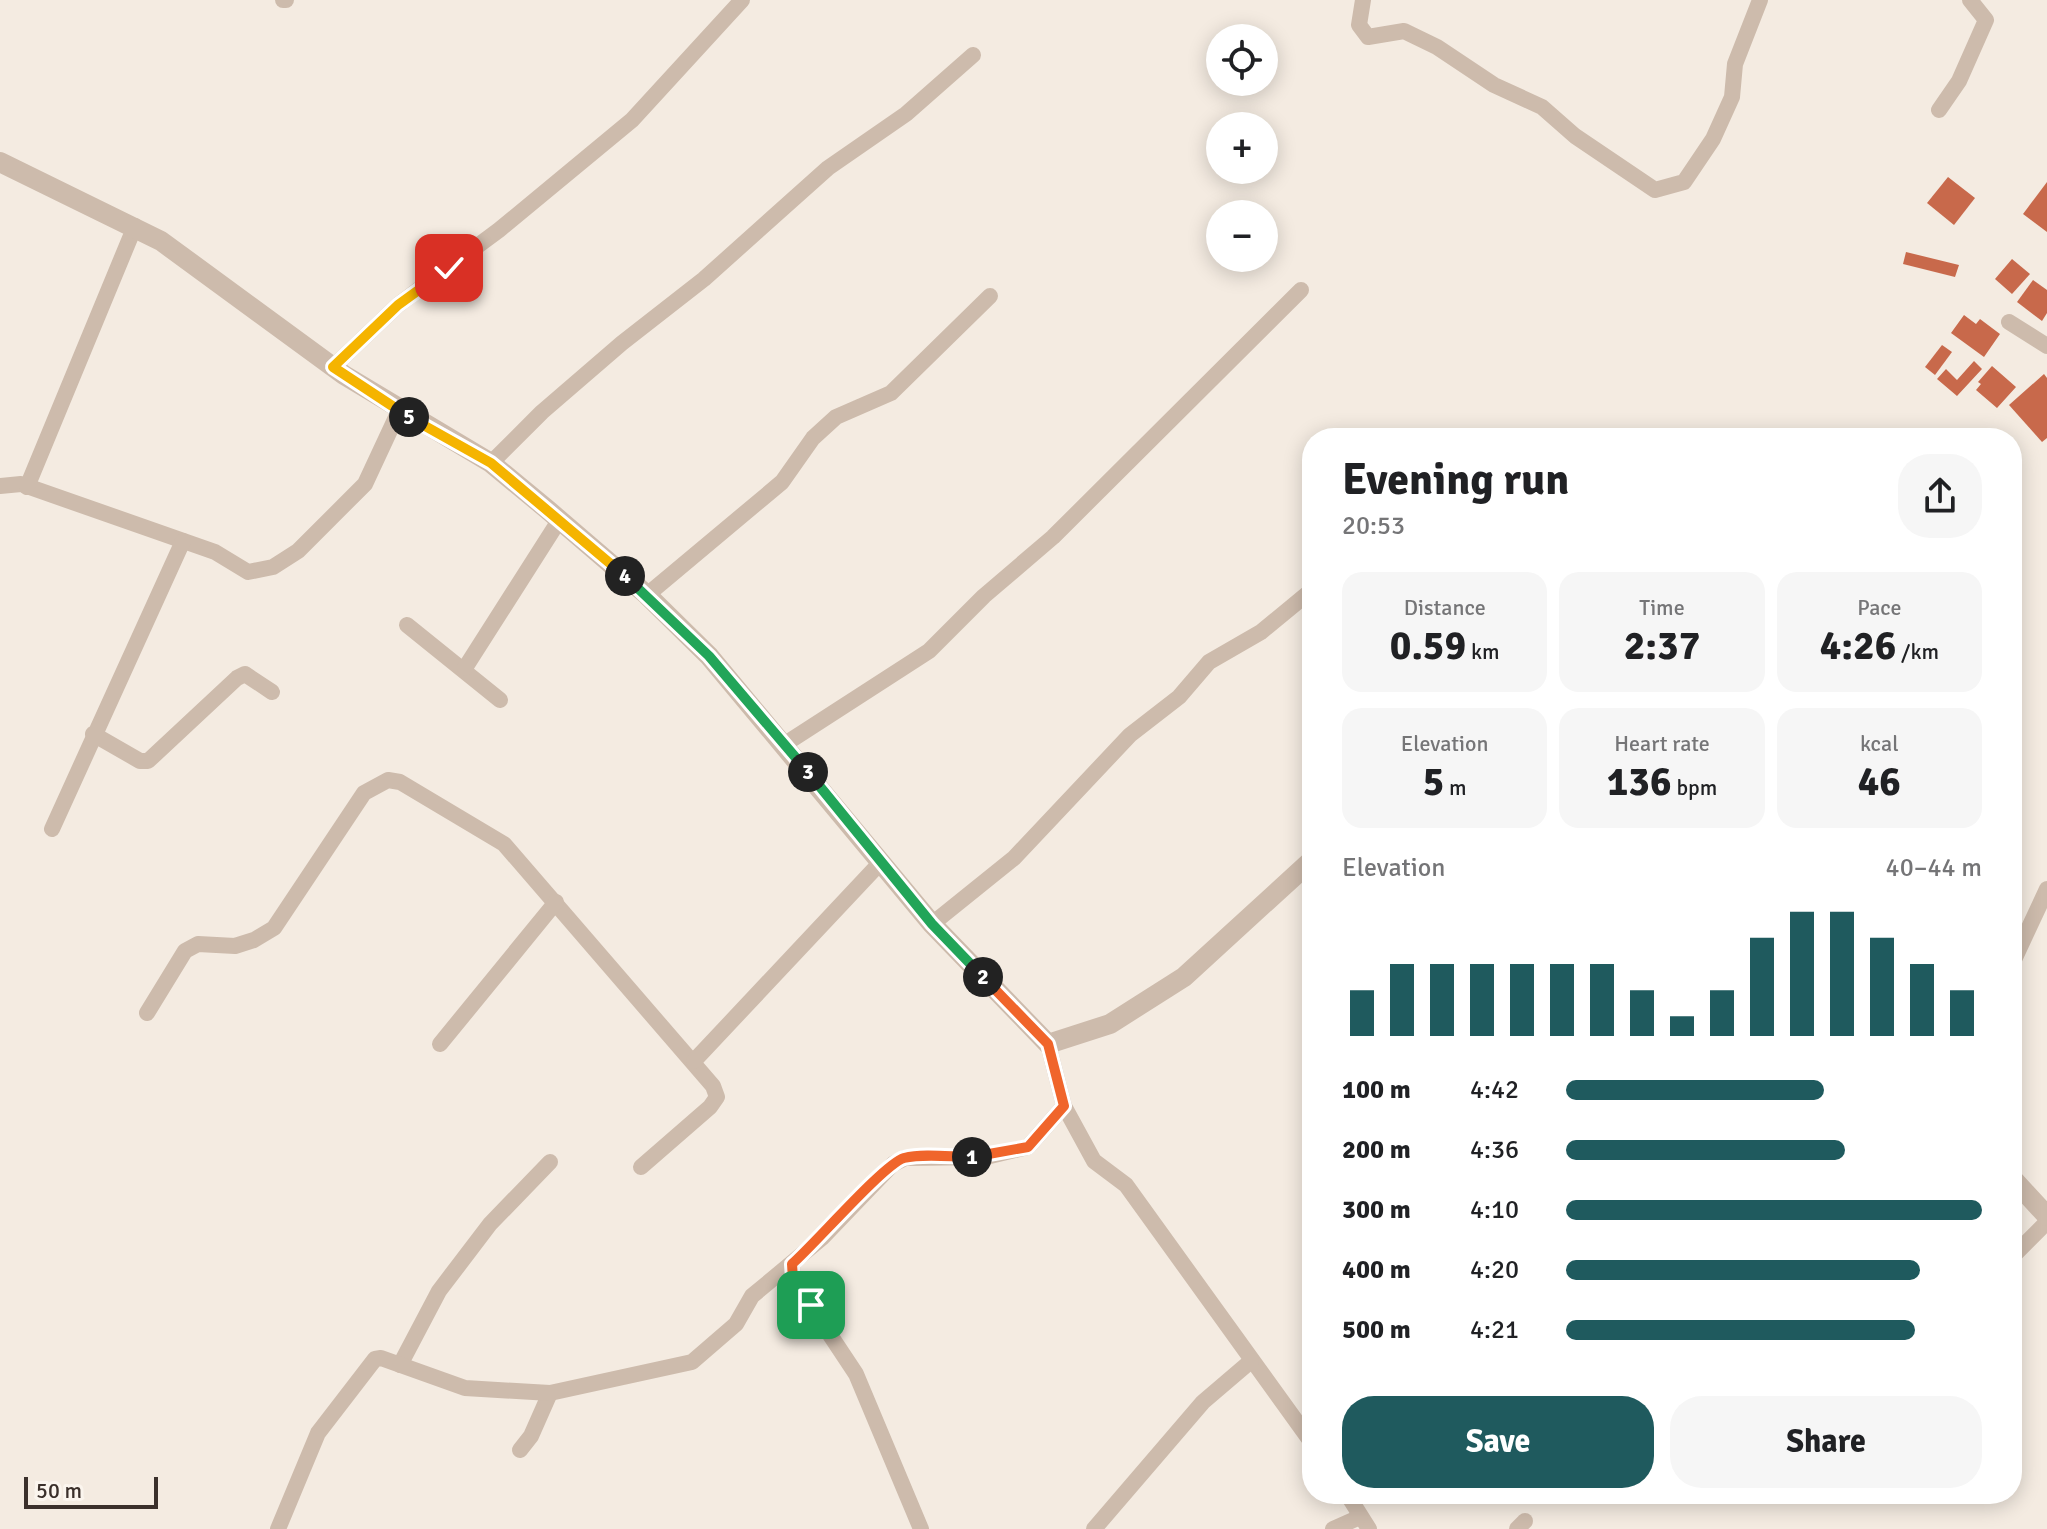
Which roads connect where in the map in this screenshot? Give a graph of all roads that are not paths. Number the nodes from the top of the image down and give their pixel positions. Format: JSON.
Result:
{"nodes":[{"id":1,"x":742,"y":0,"type":"edge"},
{"id":2,"x":1363,"y":0,"type":"edge"},
{"id":3,"x":1760,"y":0,"type":"edge"},
{"id":4,"x":1970,"y":0,"type":"edge"},
{"id":5,"x":973,"y":55,"type":"dead end"},
{"id":6,"x":1939,"y":110,"type":"dead end"},
{"id":7,"x":0,"y":162,"type":"edge"},
{"id":8,"x":135,"y":226,"type":"junction"},
{"id":9,"x":1301,"y":290,"type":"dead end"},
{"id":10,"x":990,"y":296,"type":"dead end"},
{"id":11,"x":2009,"y":322,"type":"dead end"},
{"id":12,"x":2047,"y":346,"type":"edge"},
{"id":13,"x":333,"y":367,"type":"junction"},
{"id":14,"x":399,"y":411,"type":"junction"},
{"id":15,"x":491,"y":463,"type":"junction"},
{"id":16,"x":0,"y":486,"type":"edge"},
{"id":17,"x":27,"y":487,"type":"junction"},
{"id":18,"x":560,"y":519,"type":"junction"},
{"id":19,"x":183,"y":541,"type":"junction"},
{"id":20,"x":647,"y":595,"type":"junction"},
{"id":21,"x":1302,"y":598,"type":"edge"},
{"id":22,"x":407,"y":625,"type":"dead end"},
{"id":23,"x":465,"y":668,"type":"junction"},
{"id":24,"x":272,"y":692,"type":"dead end"},
{"id":25,"x":500,"y":700,"type":"dead end"},
{"id":26,"x":93,"y":734,"type":"junction"},
{"id":27,"x":785,"y":744,"type":"junction"},
{"id":28,"x":52,"y":829,"type":"dead end"},
{"id":29,"x":881,"y":862,"type":"junction"},
{"id":30,"x":1302,"y":869,"type":"edge"},
{"id":31,"x":2047,"y":889,"type":"edge"},
{"id":32,"x":556,"y":902,"type":"junction"},
{"id":33,"x":932,"y":924,"type":"junction"},
{"id":34,"x":2022,"y":943,"type":"edge"},
{"id":35,"x":147,"y":1013,"type":"dead end"},
{"id":36,"x":440,"y":1044,"type":"dead end"},
{"id":37,"x":1048,"y":1044,"type":"junction"},
{"id":38,"x":694,"y":1061,"type":"junction"},
{"id":39,"x":1064,"y":1106,"type":"junction"},
{"id":40,"x":550,"y":1162,"type":"dead end"},
{"id":41,"x":641,"y":1167,"type":"dead end"},
{"id":42,"x":2022,"y":1190,"type":"edge"},
{"id":43,"x":2047,"y":1219,"type":"edge"},
{"id":44,"x":2022,"y":1246,"type":"edge"},
{"id":45,"x":792,"y":1264,"type":"junction"},
{"id":46,"x":1251,"y":1361,"type":"junction"},
{"id":47,"x":400,"y":1365,"type":"junction"},
{"id":48,"x":550,"y":1393,"type":"junction"},
{"id":49,"x":1302,"y":1430,"type":"edge"},
{"id":50,"x":520,"y":1450,"type":"dead end"},
{"id":51,"x":1353,"y":1504,"type":"edge"},
{"id":52,"x":1364,"y":1523,"type":"edge"},
{"id":53,"x":278,"y":1529,"type":"edge"},
{"id":54,"x":921,"y":1529,"type":"edge"},
{"id":55,"x":1094,"y":1529,"type":"edge"},
{"id":56,"x":1333,"y":1529,"type":"edge"}],
"edges":[{"from":1,"to":13,"type":"street"},
{"from":2,"to":3,"type":"street"},
{"from":4,"to":6,"type":"street"},
{"from":5,"to":15,"type":"street"},
{"from":7,"to":8,"type":"street"},
{"from":8,"to":13,"type":"street"},
{"from":8,"to":17,"type":"street"},
{"from":9,"to":27,"type":"street"},
{"from":10,"to":20,"type":"street"},
{"from":11,"to":12,"type":"street"},
{"from":13,"to":14,"type":"street"},
{"from":14,"to":15,"type":"street"},
{"from":14,"to":19,"type":"street"},
{"from":15,"to":18,"type":"street"},
{"from":16,"to":17,"type":"street"},
{"from":17,"to":19,"type":"street"},
{"from":18,"to":20,"type":"street"},
{"from":18,"to":23,"type":"street"},
{"from":19,"to":26,"type":"street"},
{"from":20,"to":27,"type":"street"},
{"from":21,"to":33,"type":"street"},
{"from":22,"to":23,"type":"street"},
{"from":23,"to":25,"type":"street"},
{"from":24,"to":26,"type":"street"},
{"from":26,"to":28,"type":"street"},
{"from":27,"to":29,"type":"street"},
{"from":29,"to":33,"type":"street"},
{"from":29,"to":38,"type":"street"},
{"from":30,"to":37,"type":"street"},
{"from":31,"to":34,"type":"street"},
{"from":32,"to":35,"type":"street"},
{"from":32,"to":36,"type":"street"},
{"from":32,"to":38,"type":"street"},
{"from":33,"to":37,"type":"street"},
{"from":37,"to":39,"type":"street"},
{"from":38,"to":41,"type":"street"},
{"from":39,"to":45,"type":"street"},
{"from":39,"to":46,"type":"street"},
{"from":40,"to":47,"type":"street"},
{"from":42,"to":43,"type":"street"},
{"from":43,"to":44,"type":"street"},
{"from":45,"to":48,"type":"street"},
{"from":45,"to":54,"type":"street"},
{"from":46,"to":49,"type":"street"},
{"from":46,"to":55,"type":"street"},
{"from":47,"to":48,"type":"street"},
{"from":47,"to":53,"type":"street"},
{"from":48,"to":50,"type":"street"},
{"from":51,"to":52,"type":"street"},
{"from":52,"to":56,"type":"street"}]}
